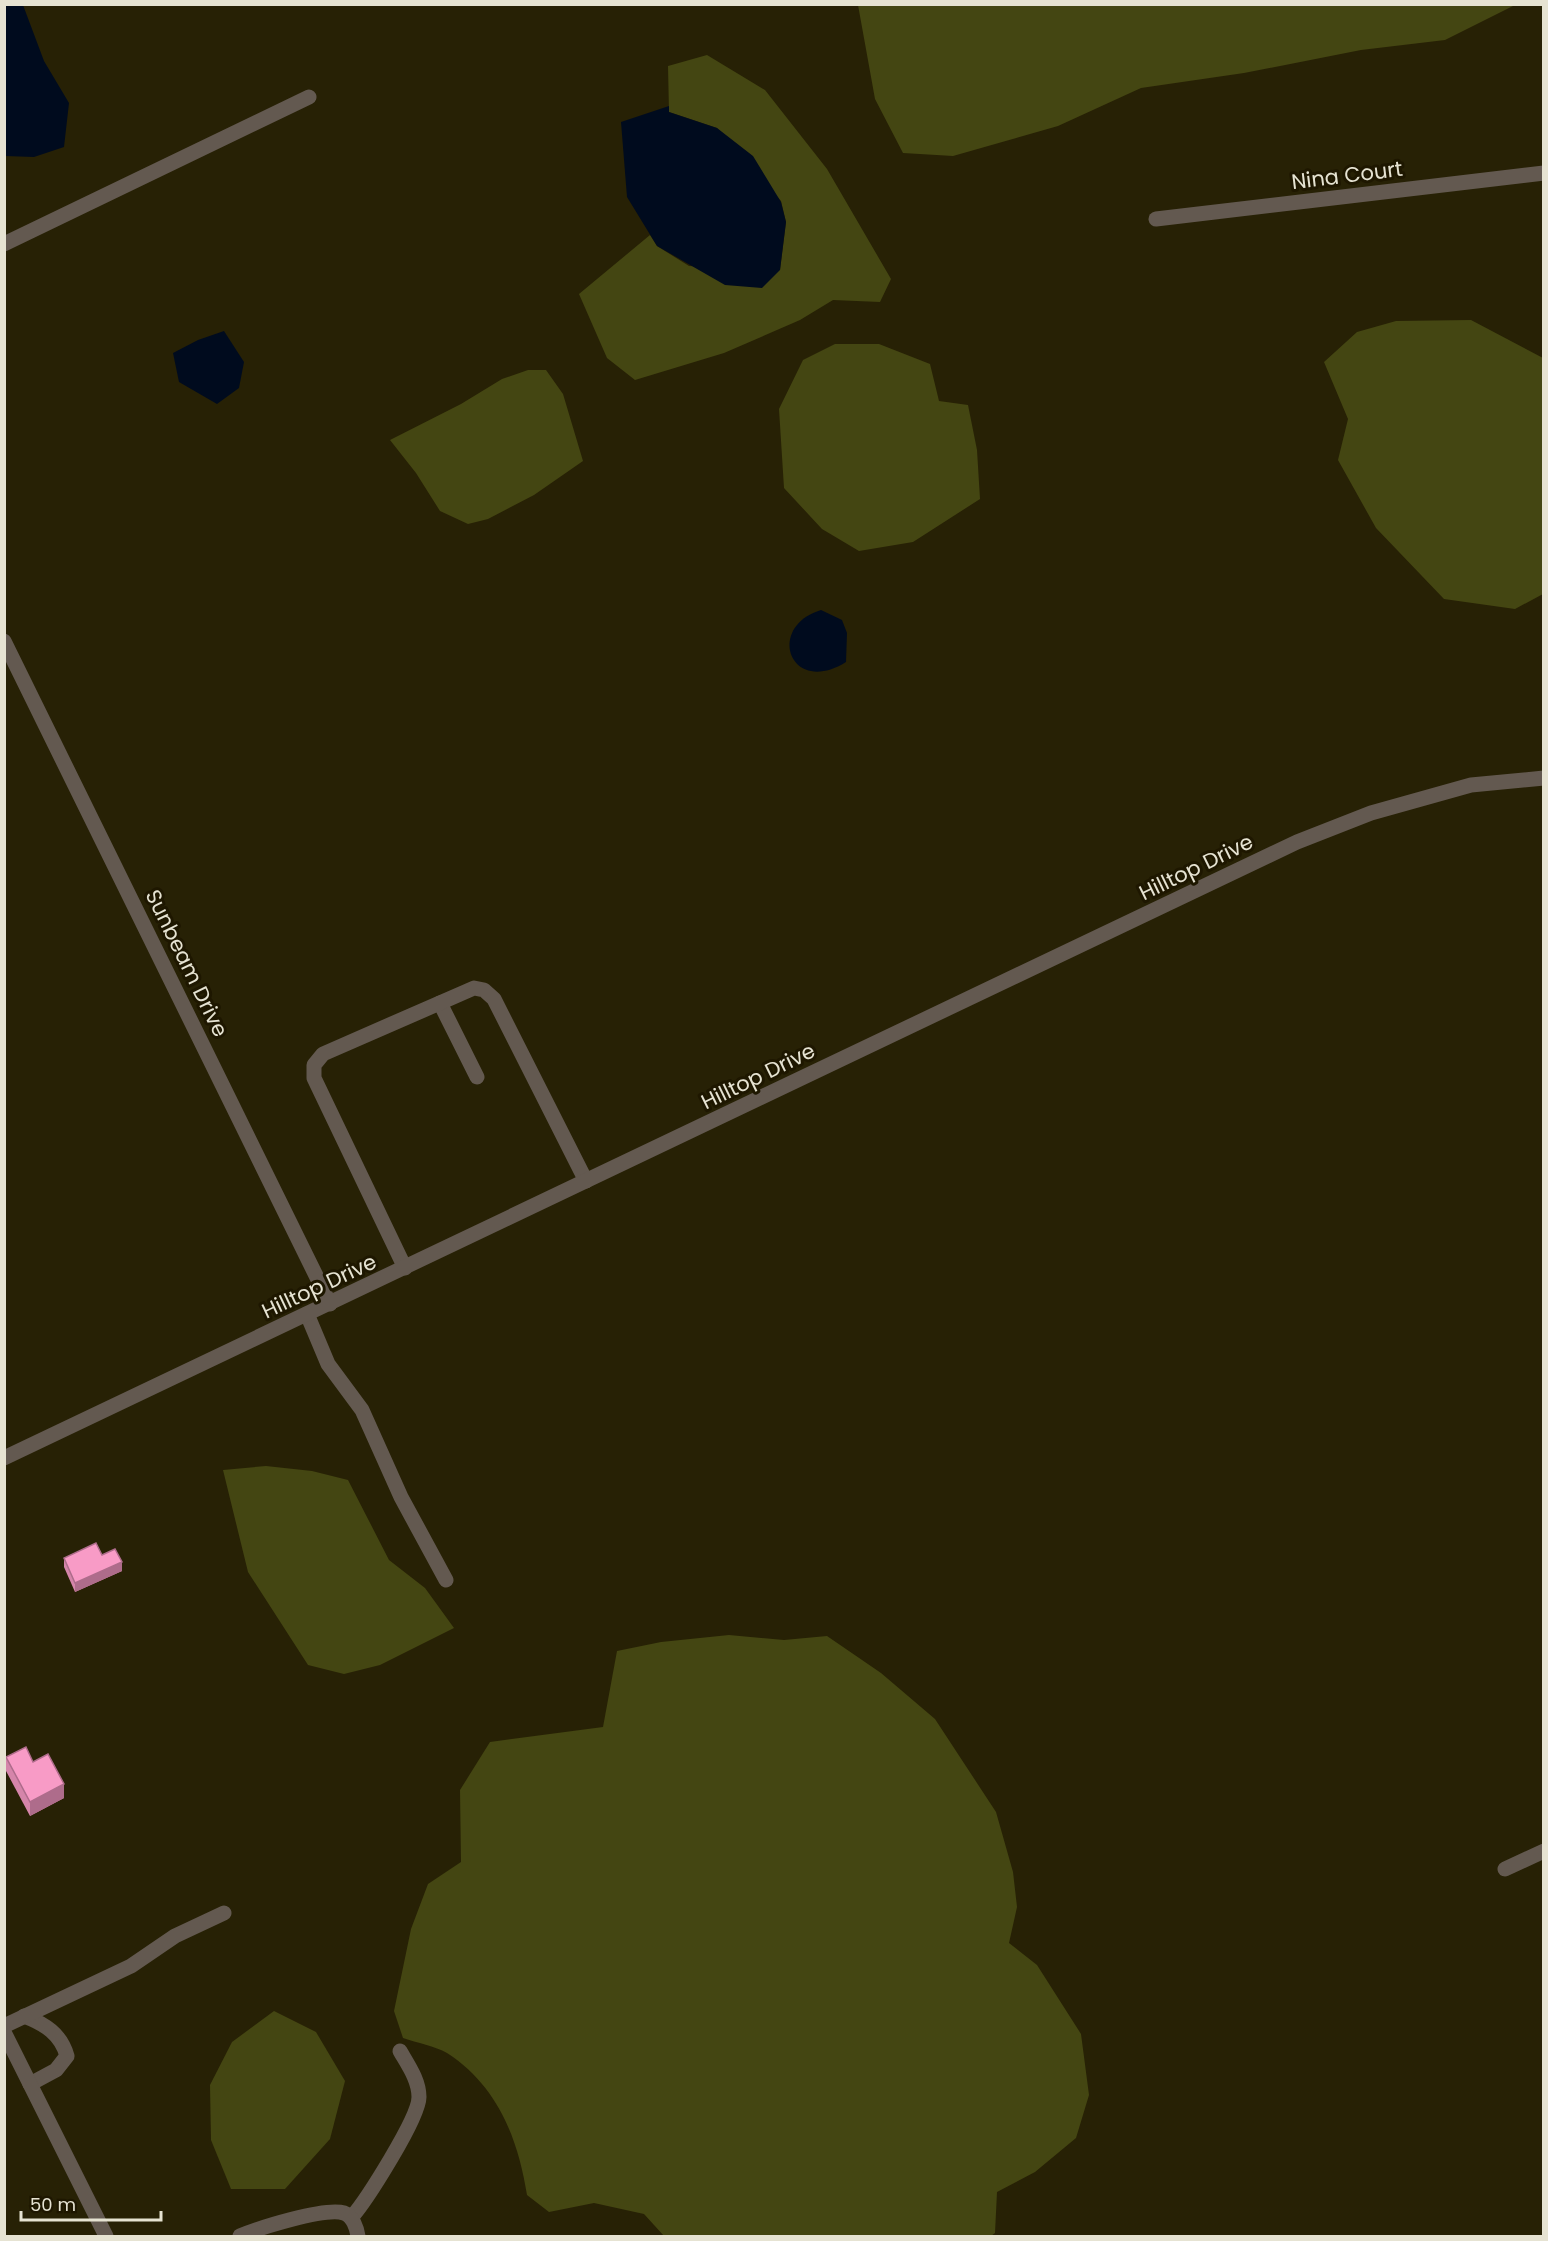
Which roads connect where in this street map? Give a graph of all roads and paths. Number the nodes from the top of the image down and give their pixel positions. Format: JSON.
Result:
{"nodes":[{"id":1,"x":309,"y":97,"type":"dead end"},
{"id":2,"x":1544,"y":173,"type":"edge"},
{"id":3,"x":1156,"y":219,"type":"dead end"},
{"id":4,"x":4,"y":244,"type":"edge"},
{"id":5,"x":4,"y":641,"type":"edge"},
{"id":6,"x":1544,"y":778,"type":"edge"},
{"id":7,"x":441,"y":1003,"type":"junction"},
{"id":8,"x":477,"y":1077,"type":"dead end"},
{"id":9,"x":586,"y":1181,"type":"junction"},
{"id":10,"x":405,"y":1268,"type":"junction"},
{"id":11,"x":330,"y":1304,"type":"junction"},
{"id":12,"x":307,"y":1314,"type":"junction"},
{"id":13,"x":4,"y":1458,"type":"edge"},
{"id":14,"x":446,"y":1580,"type":"dead end"},
{"id":15,"x":1544,"y":1851,"type":"edge"},
{"id":16,"x":1506,"y":1869,"type":"dead end"},
{"id":17,"x":224,"y":1913,"type":"dead end"},
{"id":18,"x":24,"y":2016,"type":"junction"},
{"id":19,"x":4,"y":2026,"type":"edge"},
{"id":20,"x":4,"y":2032,"type":"edge"},
{"id":21,"x":400,"y":2051,"type":"dead end"},
{"id":22,"x":30,"y":2084,"type":"junction"},
{"id":23,"x":351,"y":2218,"type":"junction"},
{"id":24,"x":106,"y":2236,"type":"edge"},
{"id":25,"x":240,"y":2236,"type":"edge"},
{"id":26,"x":358,"y":2236,"type":"edge"}],
"edges":[{"from":1,"to":4,"type":"street"},
{"from":2,"to":3,"type":"street","name":"Nina Court"},
{"from":5,"to":11,"type":"street","name":"Sunbeam Drive"},
{"from":6,"to":9,"type":"street","name":"Hilltop Drive"},
{"from":7,"to":8,"type":"street"},
{"from":7,"to":9,"type":"street"},
{"from":7,"to":10,"type":"street"},
{"from":9,"to":10,"type":"street","name":"Hilltop Drive"},
{"from":10,"to":11,"type":"street","name":"Hilltop Drive"},
{"from":11,"to":12,"type":"street","name":"Hilltop Drive"},
{"from":12,"to":13,"type":"street","name":"Hilltop Drive"},
{"from":12,"to":14,"type":"street"},
{"from":15,"to":16,"type":"street"},
{"from":17,"to":18,"type":"street"},
{"from":18,"to":19,"type":"street"},
{"from":18,"to":22,"type":"street"},
{"from":20,"to":22,"type":"street"},
{"from":21,"to":23,"type":"street"},
{"from":22,"to":24,"type":"street"},
{"from":23,"to":25,"type":"street"},
{"from":23,"to":26,"type":"street"}]}
